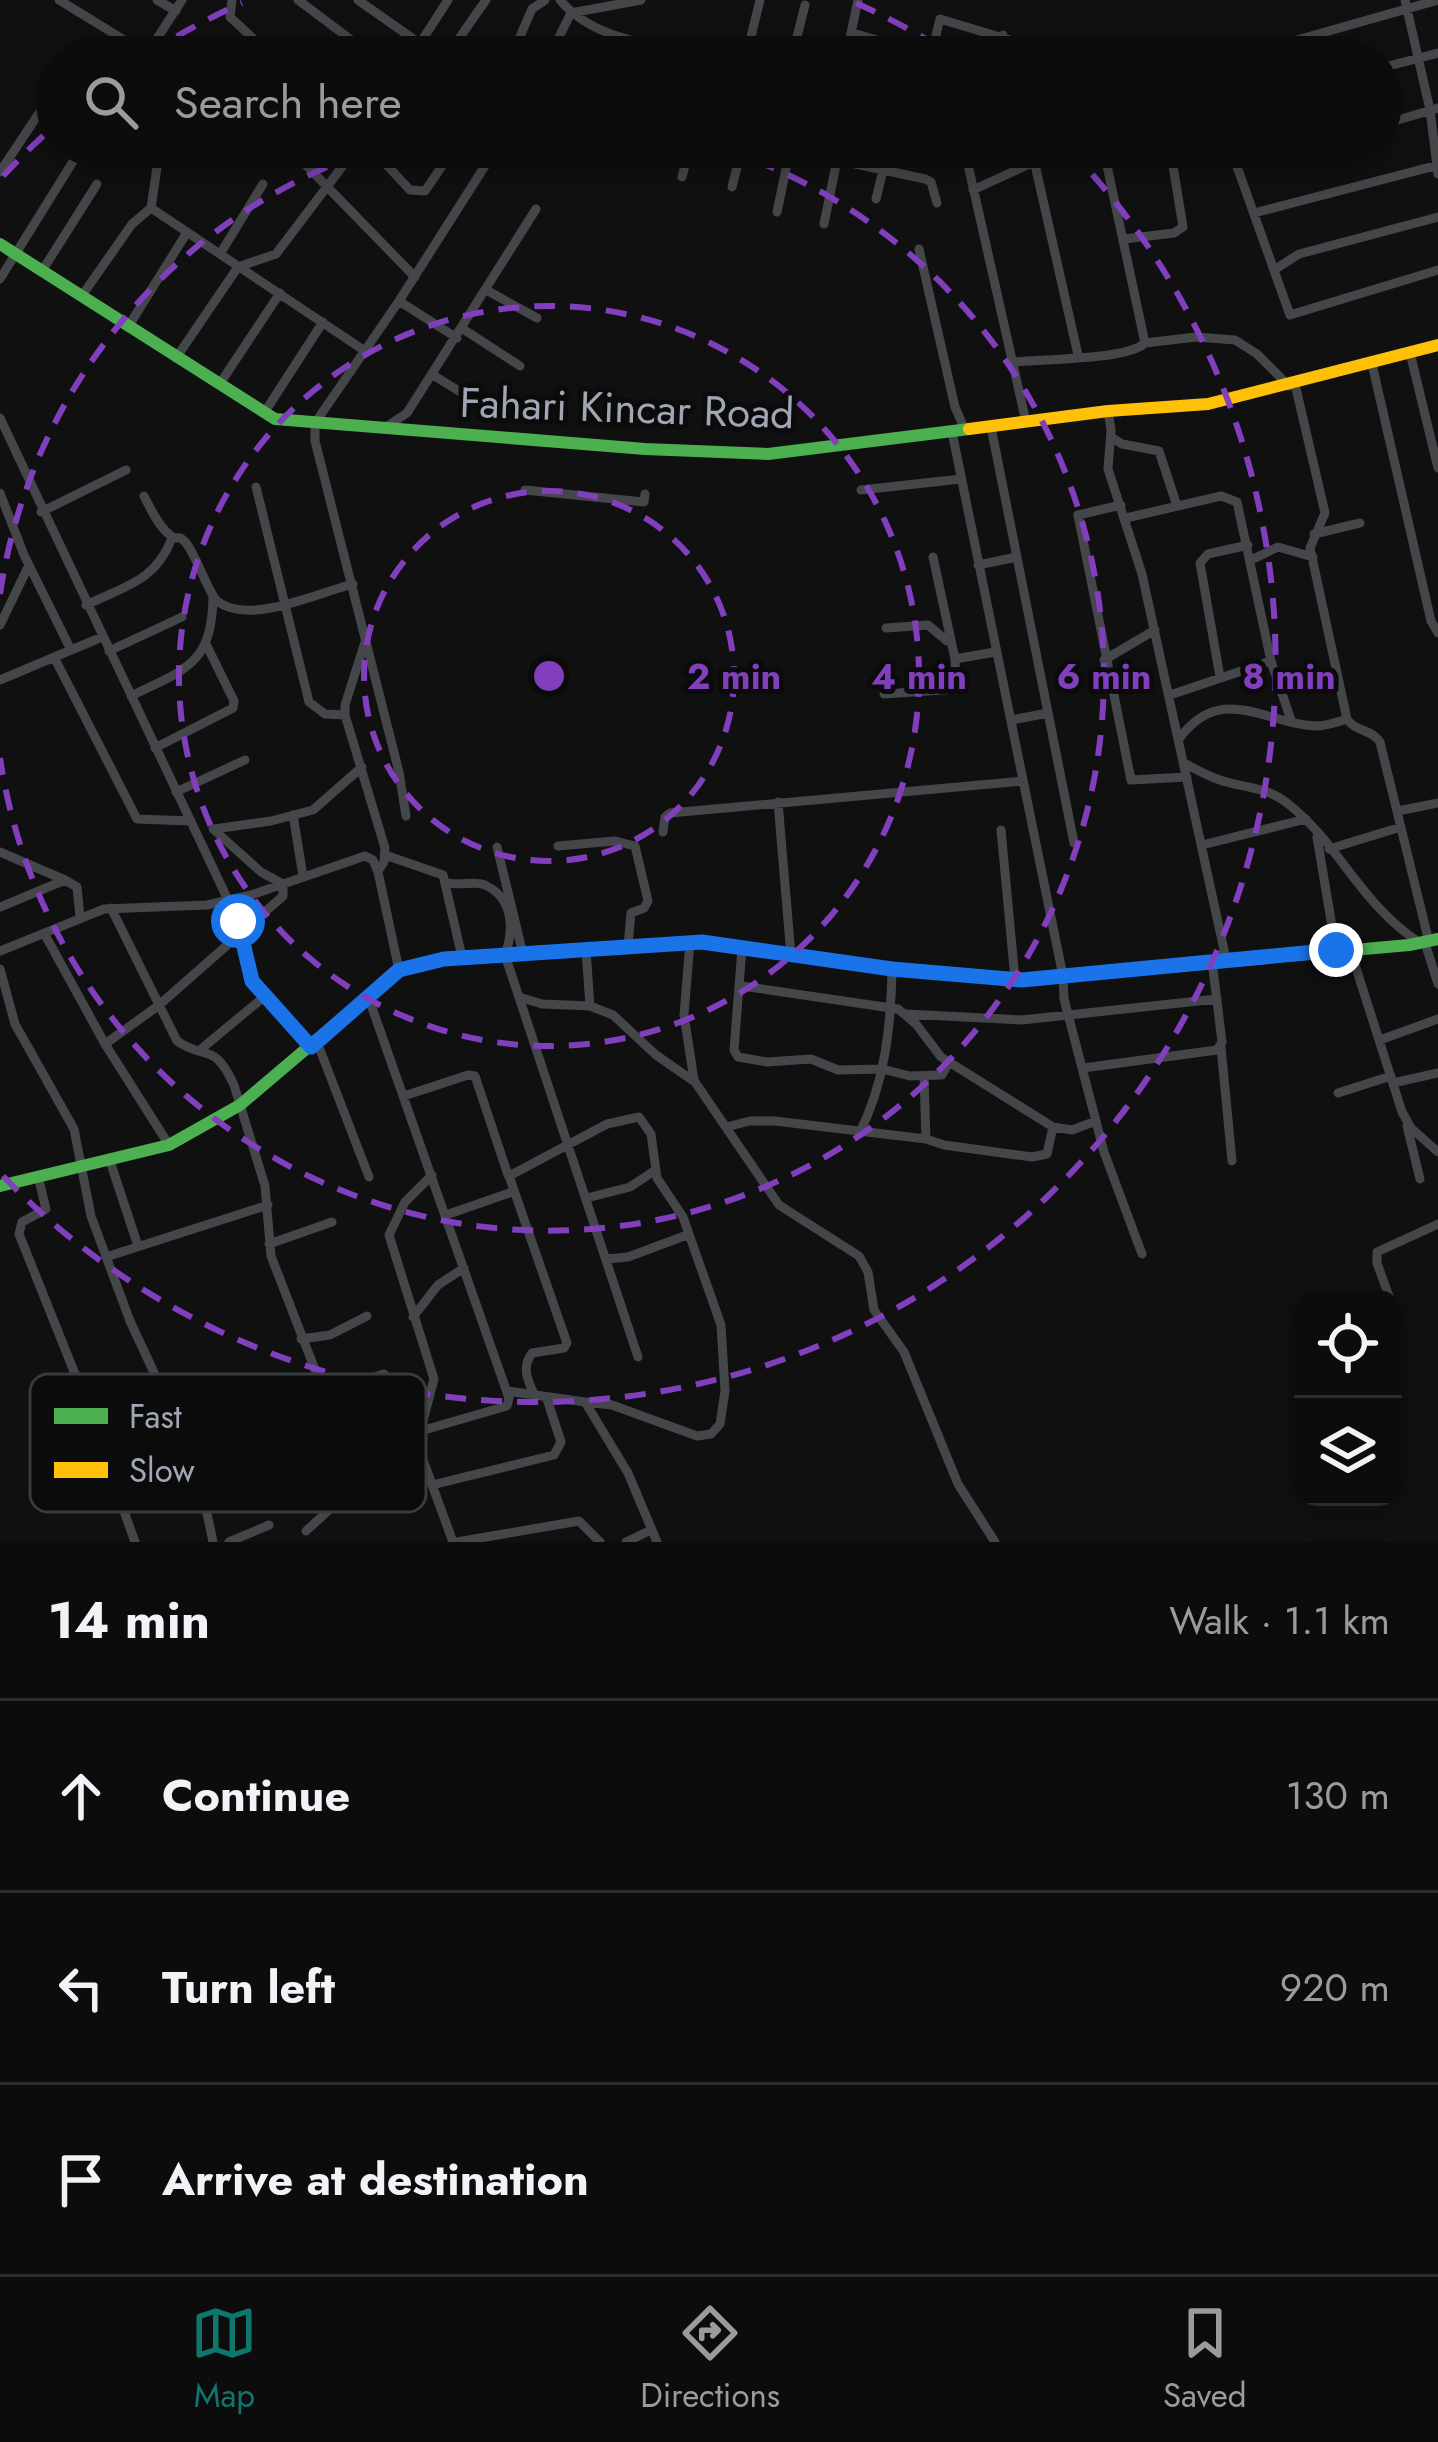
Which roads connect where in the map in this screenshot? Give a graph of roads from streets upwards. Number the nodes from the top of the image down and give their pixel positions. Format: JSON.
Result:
{"nodes":[{"id":1,"x":59,"y":0,"type":"edge"},
{"id":2,"x":157,"y":0,"type":"edge"},
{"id":3,"x":182,"y":0,"type":"edge"},
{"id":4,"x":232,"y":0,"type":"edge"},
{"id":5,"x":358,"y":0,"type":"edge"},
{"id":6,"x":448,"y":0,"type":"edge"},
{"id":7,"x":486,"y":0,"type":"edge"},
{"id":8,"x":520,"y":0,"type":"edge"},
{"id":9,"x":545,"y":0,"type":"edge"},
{"id":10,"x":560,"y":0,"type":"edge"},
{"id":11,"x":640,"y":0,"type":"edge"},
{"id":12,"x":760,"y":0,"type":"edge"},
{"id":13,"x":858,"y":0,"type":"edge"},
{"id":14,"x":1438,"y":0,"type":"edge"},
{"id":15,"x":302,"y":1,"type":"edge"},
{"id":16,"x":805,"y":5,"type":"dead end"},
{"id":17,"x":1406,"y":5,"type":"edge"},
{"id":18,"x":532,"y":9,"type":"junction"},
{"id":19,"x":176,"y":11,"type":"junction"},
{"id":20,"x":571,"y":13,"type":"junction"},
{"id":21,"x":853,"y":33,"type":"junction"},
{"id":22,"x":1003,"y":35,"type":"joint"},
{"id":23,"x":115,"y":36,"type":"edge"},
{"id":24,"x":159,"y":36,"type":"edge"},
{"id":25,"x":250,"y":36,"type":"edge"},
{"id":26,"x":347,"y":36,"type":"edge"},
{"id":27,"x":407,"y":36,"type":"edge"},
{"id":28,"x":425,"y":36,"type":"edge"},
{"id":29,"x":458,"y":36,"type":"edge"},
{"id":30,"x":520,"y":36,"type":"edge"},
{"id":31,"x":560,"y":36,"type":"edge"},
{"id":32,"x":626,"y":36,"type":"edge"},
{"id":33,"x":751,"y":36,"type":"edge"},
{"id":34,"x":797,"y":36,"type":"edge"},
{"id":35,"x":852,"y":36,"type":"edge"},
{"id":36,"x":863,"y":36,"type":"edge"},
{"id":37,"x":936,"y":36,"type":"edge"},
{"id":38,"x":1006,"y":36,"type":"edge"},
{"id":39,"x":1305,"y":36,"type":"edge"},
{"id":40,"x":1438,"y":53,"type":"edge"},
{"id":41,"x":1419,"y":57,"type":"junction"},
{"id":42,"x":1402,"y":62,"type":"edge"},
{"id":43,"x":1434,"y":109,"type":"edge"},
{"id":44,"x":36,"y":118,"type":"edge"},
{"id":45,"x":1402,"y":118,"type":"edge"},
{"id":46,"x":69,"y":168,"type":"edge"},
{"id":47,"x":157,"y":168,"type":"edge"},
{"id":48,"x":308,"y":168,"type":"edge"},
{"id":49,"x":342,"y":168,"type":"edge"},
{"id":50,"x":390,"y":168,"type":"edge"},
{"id":51,"x":440,"y":168,"type":"edge"},
{"id":52,"x":484,"y":168,"type":"edge"},
{"id":53,"x":684,"y":168,"type":"edge"},
{"id":54,"x":737,"y":168,"type":"edge"},
{"id":55,"x":786,"y":168,"type":"edge"},
{"id":56,"x":836,"y":168,"type":"edge"},
{"id":57,"x":874,"y":168,"type":"edge"},
{"id":58,"x":968,"y":168,"type":"edge"},
{"id":59,"x":1021,"y":168,"type":"edge"},
{"id":60,"x":1035,"y":168,"type":"edge"},
{"id":61,"x":1108,"y":168,"type":"edge"},
{"id":62,"x":1174,"y":168,"type":"edge"},
{"id":63,"x":1238,"y":168,"type":"edge"},
{"id":64,"x":1437,"y":168,"type":"edge"},
{"id":65,"x":883,"y":170,"type":"junction"},
{"id":66,"x":0,"y":172,"type":"edge"},
{"id":67,"x":682,"y":177,"type":"dead end"},
{"id":68,"x":97,"y":184,"type":"dead end"},
{"id":69,"x":263,"y":184,"type":"dead end"},
{"id":70,"x":732,"y":187,"type":"dead end"},
{"id":71,"x":327,"y":188,"type":"junction"},
{"id":72,"x":973,"y":190,"type":"junction"},
{"id":73,"x":876,"y":199,"type":"dead end"},
{"id":74,"x":937,"y":203,"type":"dead end"},
{"id":75,"x":151,"y":208,"type":"junction"},
{"id":76,"x":536,"y":209,"type":"dead end"},
{"id":77,"x":777,"y":212,"type":"dead end"},
{"id":78,"x":1254,"y":213,"type":"junction"},
{"id":79,"x":1438,"y":217,"type":"edge"},
{"id":80,"x":824,"y":224,"type":"dead end"},
{"id":81,"x":186,"y":234,"type":"junction"},
{"id":82,"x":1124,"y":239,"type":"junction"},
{"id":83,"x":0,"y":244,"type":"edge"},
{"id":84,"x":919,"y":248,"type":"dead end"},
{"id":85,"x":14,"y":254,"type":"junction"},
{"id":86,"x":220,"y":254,"type":"junction"},
{"id":87,"x":238,"y":267,"type":"junction"},
{"id":88,"x":1274,"y":270,"type":"junction"},
{"id":89,"x":1438,"y":270,"type":"edge"},
{"id":90,"x":42,"y":271,"type":"junction"},
{"id":91,"x":415,"y":277,"type":"junction"},
{"id":92,"x":0,"y":280,"type":"edge"},
{"id":93,"x":488,"y":291,"type":"junction"},
{"id":94,"x":280,"y":293,"type":"junction"},
{"id":95,"x":81,"y":297,"type":"junction"},
{"id":96,"x":399,"y":301,"type":"junction"},
{"id":97,"x":537,"y":318,"type":"dead end"},
{"id":98,"x":323,"y":322,"type":"junction"},
{"id":99,"x":128,"y":327,"type":"junction"},
{"id":100,"x":460,"y":334,"type":"junction"},
{"id":101,"x":1145,"y":343,"type":"junction"},
{"id":102,"x":1438,"y":345,"type":"edge"},
{"id":103,"x":365,"y":351,"type":"junction"},
{"id":104,"x":1410,"y":353,"type":"junction"},
{"id":105,"x":1078,"y":355,"type":"junction"},
{"id":106,"x":176,"y":358,"type":"junction"},
{"id":107,"x":1013,"y":362,"type":"junction"},
{"id":108,"x":1372,"y":364,"type":"junction"},
{"id":109,"x":520,"y":366,"type":"dead end"},
{"id":110,"x":433,"y":374,"type":"junction"},
{"id":111,"x":1292,"y":385,"type":"junction"},
{"id":112,"x":219,"y":386,"type":"junction"},
{"id":113,"x":478,"y":403,"type":"dead end"},
{"id":114,"x":1108,"y":411,"type":"junction"},
{"id":115,"x":263,"y":415,"type":"junction"},
{"id":116,"x":0,"y":418,"type":"edge"},
{"id":117,"x":1026,"y":422,"type":"junction"},
{"id":118,"x":316,"y":423,"type":"junction"},
{"id":119,"x":991,"y":427,"type":"junction"},
{"id":120,"x":381,"y":429,"type":"junction"},
{"id":121,"x":958,"y":431,"type":"junction"},
{"id":122,"x":1111,"y":437,"type":"junction"},
{"id":123,"x":1438,"y":468,"type":"edge"},
{"id":124,"x":126,"y":470,"type":"dead end"},
{"id":125,"x":961,"y":478,"type":"junction"},
{"id":126,"x":256,"y":487,"type":"dead end"},
{"id":127,"x":525,"y":490,"type":"dead end"},
{"id":128,"x":861,"y":490,"type":"dead end"},
{"id":129,"x":0,"y":493,"type":"edge"},
{"id":130,"x":645,"y":494,"type":"dead end"},
{"id":131,"x":144,"y":496,"type":"dead end"},
{"id":132,"x":1121,"y":505,"type":"junction"},
{"id":133,"x":1177,"y":506,"type":"junction"},
{"id":134,"x":41,"y":512,"type":"junction"},
{"id":135,"x":1126,"y":518,"type":"junction"},
{"id":136,"x":1360,"y":523,"type":"dead end"},
{"id":137,"x":1313,"y":534,"type":"junction"},
{"id":138,"x":172,"y":538,"type":"junction"},
{"id":139,"x":1248,"y":545,"type":"junction"},
{"id":140,"x":1313,"y":556,"type":"junction"},
{"id":141,"x":933,"y":557,"type":"dead end"},
{"id":142,"x":1017,"y":557,"type":"junction"},
{"id":143,"x":1251,"y":560,"type":"junction"},
{"id":144,"x":29,"y":564,"type":"junction"},
{"id":145,"x":978,"y":565,"type":"junction"},
{"id":146,"x":353,"y":584,"type":"junction"},
{"id":147,"x":213,"y":597,"type":"junction"},
{"id":148,"x":284,"y":602,"type":"junction"},
{"id":149,"x":86,"y":605,"type":"junction"},
{"id":150,"x":182,"y":617,"type":"dead end"},
{"id":151,"x":0,"y":626,"type":"edge"},
{"id":152,"x":886,"y":628,"type":"dead end"},
{"id":153,"x":1155,"y":630,"type":"junction"},
{"id":154,"x":1438,"y":633,"type":"edge"},
{"id":155,"x":102,"y":638,"type":"junction"},
{"id":156,"x":365,"y":641,"type":"junction"},
{"id":157,"x":951,"y":645,"type":"junction"},
{"id":158,"x":207,"y":646,"type":"junction"},
{"id":159,"x":71,"y":650,"type":"junction"},
{"id":160,"x":109,"y":651,"type":"junction"},
{"id":161,"x":995,"y":652,"type":"junction"},
{"id":162,"x":54,"y":657,"type":"junction"},
{"id":163,"x":955,"y":659,"type":"junction"},
{"id":164,"x":1104,"y":660,"type":"junction"},
{"id":165,"x":1271,"y":661,"type":"junction"},
{"id":166,"x":0,"y":664,"type":"edge"},
{"id":167,"x":14,"y":674,"type":"junction"},
{"id":168,"x":1220,"y":677,"type":"junction"},
{"id":169,"x":0,"y":680,"type":"edge"},
{"id":170,"x":884,"y":694,"type":"dead end"},
{"id":171,"x":1169,"y":695,"type":"junction"},
{"id":172,"x":131,"y":696,"type":"junction"},
{"id":173,"x":1048,"y":713,"type":"junction"},
{"id":174,"x":345,"y":715,"type":"junction"},
{"id":175,"x":1347,"y":719,"type":"junction"},
{"id":176,"x":1011,"y":720,"type":"junction"},
{"id":177,"x":1291,"y":720,"type":"junction"},
{"id":178,"x":1179,"y":739,"type":"junction"},
{"id":179,"x":155,"y":748,"type":"junction"},
{"id":180,"x":245,"y":760,"type":"dead end"},
{"id":181,"x":1184,"y":763,"type":"junction"},
{"id":182,"x":362,"y":766,"type":"junction"},
{"id":183,"x":1187,"y":777,"type":"junction"},
{"id":184,"x":1022,"y":781,"type":"junction"},
{"id":185,"x":176,"y":792,"type":"junction"},
{"id":186,"x":778,"y":802,"type":"junction"},
{"id":187,"x":1438,"y":803,"type":"edge"},
{"id":188,"x":1398,"y":812,"type":"junction"},
{"id":189,"x":292,"y":815,"type":"junction"},
{"id":190,"x":406,"y":816,"type":"dead end"},
{"id":191,"x":1306,"y":819,"type":"junction"},
{"id":192,"x":190,"y":821,"type":"junction"},
{"id":193,"x":1401,"y":827,"type":"junction"},
{"id":194,"x":213,"y":829,"type":"junction"},
{"id":195,"x":1001,"y":830,"type":"dead end"},
{"id":196,"x":663,"y":832,"type":"dead end"},
{"id":197,"x":1316,"y":832,"type":"junction"},
{"id":198,"x":197,"y":834,"type":"junction"},
{"id":199,"x":1075,"y":843,"type":"dead end"},
{"id":200,"x":1202,"y":845,"type":"junction"},
{"id":201,"x":558,"y":847,"type":"dead end"},
{"id":202,"x":497,"y":848,"type":"dead end"},
{"id":203,"x":1329,"y":849,"type":"junction"},
{"id":204,"x":0,"y":851,"type":"edge"},
{"id":205,"x":385,"y":855,"type":"junction"},
{"id":206,"x":378,"y":872,"type":"junction"},
{"id":207,"x":303,"y":876,"type":"junction"},
{"id":208,"x":64,"y":880,"type":"junction"},
{"id":209,"x":446,"y":882,"type":"junction"},
{"id":210,"x":283,"y":884,"type":"junction"},
{"id":211,"x":227,"y":898,"type":"junction"},
{"id":212,"x":0,"y":907,"type":"edge"},
{"id":213,"x":111,"y":908,"type":"junction"},
{"id":214,"x":80,"y":917,"type":"junction"},
{"id":215,"x":44,"y":933,"type":"junction"},
{"id":216,"x":243,"y":935,"type":"junction"},
{"id":217,"x":690,"y":942,"type":"junction"},
{"id":218,"x":1428,"y":942,"type":"edge"},
{"id":219,"x":628,"y":946,"type":"junction"},
{"id":220,"x":742,"y":948,"type":"junction"},
{"id":221,"x":1343,"y":949,"type":"junction"},
{"id":222,"x":586,"y":950,"type":"junction"},
{"id":223,"x":0,"y":951,"type":"edge"},
{"id":224,"x":524,"y":954,"type":"junction"},
{"id":225,"x":505,"y":956,"type":"junction"},
{"id":226,"x":790,"y":956,"type":"junction"},
{"id":227,"x":462,"y":957,"type":"junction"},
{"id":228,"x":1219,"y":960,"type":"junction"},
{"id":229,"x":0,"y":969,"type":"edge"},
{"id":230,"x":892,"y":969,"type":"junction"},
{"id":231,"x":399,"y":970,"type":"junction"},
{"id":232,"x":1063,"y":976,"type":"junction"},
{"id":233,"x":1015,"y":979,"type":"junction"},
{"id":234,"x":1438,"y":984,"type":"edge"},
{"id":235,"x":742,"y":986,"type":"junction"},
{"id":236,"x":265,"y":997,"type":"junction"},
{"id":237,"x":518,"y":998,"type":"junction"},
{"id":238,"x":369,"y":999,"type":"junction"},
{"id":239,"x":1217,"y":999,"type":"junction"},
{"id":240,"x":158,"y":1006,"type":"junction"},
{"id":241,"x":590,"y":1006,"type":"junction"},
{"id":242,"x":891,"y":1006,"type":"junction"},
{"id":243,"x":1067,"y":1012,"type":"junction"},
{"id":244,"x":906,"y":1014,"type":"junction"},
{"id":245,"x":1438,"y":1019,"type":"edge"},
{"id":246,"x":1380,"y":1040,"type":"junction"},
{"id":247,"x":105,"y":1044,"type":"junction"},
{"id":248,"x":314,"y":1045,"type":"junction"},
{"id":249,"x":1221,"y":1046,"type":"junction"},
{"id":250,"x":200,"y":1050,"type":"junction"},
{"id":251,"x":949,"y":1062,"type":"junction"},
{"id":252,"x":1083,"y":1068,"type":"junction"},
{"id":253,"x":882,"y":1069,"type":"junction"},
{"id":254,"x":1438,"y":1073,"type":"edge"},
{"id":255,"x":924,"y":1077,"type":"junction"},
{"id":256,"x":1392,"y":1079,"type":"junction"},
{"id":257,"x":695,"y":1082,"type":"junction"},
{"id":258,"x":1338,"y":1094,"type":"dead end"},
{"id":259,"x":404,"y":1096,"type":"junction"},
{"id":260,"x":240,"y":1106,"type":"junction"},
{"id":261,"x":1096,"y":1121,"type":"junction"},
{"id":262,"x":1406,"y":1121,"type":"junction"},
{"id":263,"x":726,"y":1127,"type":"junction"},
{"id":264,"x":1053,"y":1127,"type":"junction"},
{"id":265,"x":859,"y":1134,"type":"junction"},
{"id":266,"x":926,"y":1139,"type":"junction"},
{"id":267,"x":169,"y":1145,"type":"junction"},
{"id":268,"x":569,"y":1147,"type":"junction"},
{"id":269,"x":1438,"y":1152,"type":"edge"},
{"id":270,"x":110,"y":1161,"type":"junction"},
{"id":271,"x":1232,"y":1161,"type":"dead end"},
{"id":272,"x":79,"y":1167,"type":"junction"},
{"id":273,"x":655,"y":1171,"type":"junction"},
{"id":274,"x":432,"y":1175,"type":"junction"},
{"id":275,"x":38,"y":1176,"type":"junction"},
{"id":276,"x":508,"y":1176,"type":"junction"},
{"id":277,"x":369,"y":1177,"type":"dead end"},
{"id":278,"x":1420,"y":1179,"type":"dead end"},
{"id":279,"x":0,"y":1186,"type":"edge"},
{"id":280,"x":512,"y":1192,"type":"junction"},
{"id":281,"x":587,"y":1198,"type":"junction"},
{"id":282,"x":268,"y":1205,"type":"junction"},
{"id":283,"x":446,"y":1216,"type":"junction"},
{"id":284,"x":332,"y":1222,"type":"dead end"},
{"id":285,"x":1438,"y":1223,"type":"edge"},
{"id":286,"x":687,"y":1235,"type":"junction"},
{"id":287,"x":269,"y":1244,"type":"junction"},
{"id":288,"x":138,"y":1246,"type":"junction"},
{"id":289,"x":1142,"y":1254,"type":"dead end"},
{"id":290,"x":106,"y":1257,"type":"junction"},
{"id":291,"x":607,"y":1259,"type":"junction"},
{"id":292,"x":464,"y":1268,"type":"junction"},
{"id":293,"x":1387,"y":1290,"type":"edge"},
{"id":294,"x":367,"y":1316,"type":"dead end"},
{"id":295,"x":412,"y":1317,"type":"junction"},
{"id":296,"x":301,"y":1340,"type":"junction"},
{"id":297,"x":638,"y":1357,"type":"dead end"},
{"id":298,"x":75,"y":1374,"type":"edge"},
{"id":299,"x":156,"y":1374,"type":"edge"},
{"id":300,"x":314,"y":1374,"type":"edge"},
{"id":301,"x":507,"y":1391,"type":"junction"},
{"id":302,"x":541,"y":1397,"type":"junction"},
{"id":303,"x":585,"y":1402,"type":"junction"},
{"id":304,"x":427,"y":1405,"type":"joint"},
{"id":305,"x":426,"y":1408,"type":"edge"},
{"id":306,"x":426,"y":1430,"type":"edge"},
{"id":307,"x":426,"y":1462,"type":"edge"},
{"id":308,"x":431,"y":1483,"type":"junction"},
{"id":309,"x":426,"y":1484,"type":"edge"},
{"id":310,"x":124,"y":1512,"type":"edge"},
{"id":311,"x":207,"y":1512,"type":"edge"},
{"id":312,"x":327,"y":1512,"type":"edge"},
{"id":313,"x":269,"y":1525,"type":"dead end"},
{"id":314,"x":651,"y":1530,"type":"junction"},
{"id":315,"x":306,"y":1531,"type":"dead end"},
{"id":316,"x":452,"y":1541,"type":"edge"},
{"id":317,"x":135,"y":1542,"type":"edge"},
{"id":318,"x":213,"y":1542,"type":"edge"},
{"id":319,"x":229,"y":1542,"type":"edge"},
{"id":320,"x":600,"y":1542,"type":"edge"},
{"id":321,"x":626,"y":1542,"type":"edge"},
{"id":322,"x":657,"y":1542,"type":"edge"},
{"id":323,"x":995,"y":1542,"type":"edge"}],
"edges":[{"from":1,"to":23,"type":"street"},
{"from":2,"to":19,"type":"street"},
{"from":3,"to":19,"type":"street"},
{"from":4,"to":25,"type":"street"},
{"from":5,"to":27,"type":"street"},
{"from":6,"to":28,"type":"street"},
{"from":7,"to":29,"type":"street"},
{"from":8,"to":18,"type":"street"},
{"from":9,"to":18,"type":"street"},
{"from":10,"to":20,"type":"street"},
{"from":11,"to":20,"type":"street"},
{"from":12,"to":33,"type":"street"},
{"from":13,"to":21,"type":"street"},
{"from":14,"to":17,"type":"street"},
{"from":15,"to":26,"type":"street"},
{"from":16,"to":34,"type":"street"},
{"from":17,"to":39,"type":"street"},
{"from":17,"to":41,"type":"street"},
{"from":18,"to":30,"type":"street"},
{"from":19,"to":24,"type":"street"},
{"from":20,"to":31,"type":"street"},
{"from":20,"to":32,"type":"street"},
{"from":21,"to":35,"type":"street"},
{"from":21,"to":36,"type":"street"},
{"from":22,"to":37,"type":"street"},
{"from":22,"to":38,"type":"street"},
{"from":40,"to":41,"type":"street"},
{"from":41,"to":42,"type":"street"},
{"from":41,"to":43,"type":"street"},
{"from":43,"to":45,"type":"street"},
{"from":43,"to":64,"type":"street"},
{"from":44,"to":66,"type":"street"},
{"from":46,"to":85,"type":"street"},
{"from":47,"to":75,"type":"street"},
{"from":48,"to":71,"type":"street"},
{"from":49,"to":71,"type":"street"},
{"from":50,"to":51,"type":"street"},
{"from":52,"to":91,"type":"street"},
{"from":53,"to":67,"type":"street"},
{"from":54,"to":70,"type":"street"},
{"from":55,"to":77,"type":"street"},
{"from":56,"to":80,"type":"street"},
{"from":57,"to":65,"type":"street"},
{"from":58,"to":72,"type":"street"},
{"from":59,"to":72,"type":"street"},
{"from":60,"to":105,"type":"street"},
{"from":61,"to":82,"type":"street"},
{"from":62,"to":82,"type":"street"},
{"from":63,"to":78,"type":"street"},
{"from":64,"to":78,"type":"street"},
{"from":65,"to":73,"type":"street"},
{"from":65,"to":74,"type":"street"},
{"from":68,"to":90,"type":"street"},
{"from":69,"to":86,"type":"street"},
{"from":71,"to":87,"type":"street"},
{"from":71,"to":91,"type":"street"},
{"from":72,"to":107,"type":"street"},
{"from":75,"to":81,"type":"street"},
{"from":75,"to":95,"type":"street"},
{"from":76,"to":93,"type":"street"},
{"from":78,"to":88,"type":"street"},
{"from":79,"to":88,"type":"street"},
{"from":81,"to":86,"type":"street"},
{"from":81,"to":99,"type":"street"},
{"from":82,"to":101,"type":"street"},
{"from":83,"to":85,"type":"street","name":"Fahari Kincar Road"},
{"from":84,"to":121,"type":"street"},
{"from":85,"to":90,"type":"street","name":"Fahari Kincar Road"},
{"from":85,"to":92,"type":"street"},
{"from":86,"to":87,"type":"street"},
{"from":87,"to":94,"type":"street"},
{"from":87,"to":106,"type":"street"},
{"from":88,"to":89,"type":"street"},
{"from":90,"to":95,"type":"street","name":"Fahari Kincar Road"},
{"from":91,"to":96,"type":"street"},
{"from":93,"to":97,"type":"street"},
{"from":93,"to":100,"type":"street"},
{"from":94,"to":98,"type":"street"},
{"from":94,"to":112,"type":"street"},
{"from":95,"to":99,"type":"street","name":"Fahari Kincar Road"},
{"from":96,"to":100,"type":"street"},
{"from":96,"to":103,"type":"street"},
{"from":98,"to":103,"type":"street"},
{"from":98,"to":115,"type":"street"},
{"from":99,"to":106,"type":"street","name":"Fahari Kincar Road"},
{"from":100,"to":109,"type":"street"},
{"from":100,"to":110,"type":"street"},
{"from":101,"to":105,"type":"street"},
{"from":101,"to":111,"type":"street"},
{"from":102,"to":104,"type":"street","name":"Fahari Kincar Road"},
{"from":103,"to":118,"type":"street"},
{"from":104,"to":108,"type":"street","name":"Fahari Kincar Road"},
{"from":104,"to":123,"type":"street"},
{"from":105,"to":107,"type":"street"},
{"from":106,"to":112,"type":"street","name":"Fahari Kincar Road"},
{"from":107,"to":117,"type":"street"},
{"from":108,"to":111,"type":"street","name":"Fahari Kincar Road"},
{"from":108,"to":154,"type":"street"},
{"from":110,"to":113,"type":"street"},
{"from":110,"to":120,"type":"street"},
{"from":111,"to":114,"type":"street","name":"Fahari Kincar Road"},
{"from":111,"to":137,"type":"street"},
{"from":112,"to":115,"type":"street","name":"Fahari Kincar Road"},
{"from":114,"to":117,"type":"street","name":"Fahari Kincar Road"},
{"from":114,"to":122,"type":"street"},
{"from":115,"to":118,"type":"street","name":"Fahari Kincar Road"},
{"from":116,"to":134,"type":"street"},
{"from":117,"to":119,"type":"street","name":"Fahari Kincar Road"},
{"from":118,"to":120,"type":"street","name":"Fahari Kincar Road"},
{"from":118,"to":146,"type":"street"},
{"from":119,"to":121,"type":"street","name":"Fahari Kincar Road"},
{"from":119,"to":142,"type":"street"},
{"from":120,"to":121,"type":"street","name":"Fahari Kincar Road"},
{"from":121,"to":125,"type":"street"},
{"from":122,"to":132,"type":"street"},
{"from":122,"to":133,"type":"street"},
{"from":124,"to":134,"type":"street"},
{"from":125,"to":128,"type":"street"},
{"from":125,"to":145,"type":"street"},
{"from":126,"to":148,"type":"street"},
{"from":127,"to":130,"type":"street"},
{"from":129,"to":144,"type":"street"},
{"from":131,"to":138,"type":"street"},
{"from":132,"to":135,"type":"street"},
{"from":132,"to":164,"type":"street"},
{"from":133,"to":135,"type":"street"},
{"from":133,"to":139,"type":"street"},
{"from":134,"to":149,"type":"street"},
{"from":135,"to":153,"type":"street"},
{"from":136,"to":137,"type":"street"},
{"from":137,"to":140,"type":"street"},
{"from":138,"to":147,"type":"street"},
{"from":138,"to":149,"type":"street"},
{"from":139,"to":143,"type":"street"},
{"from":139,"to":168,"type":"street"},
{"from":140,"to":143,"type":"street"},
{"from":140,"to":175,"type":"street"},
{"from":141,"to":157,"type":"street"},
{"from":142,"to":145,"type":"street"},
{"from":142,"to":173,"type":"street"},
{"from":143,"to":165,"type":"street"},
{"from":144,"to":151,"type":"street"},
{"from":144,"to":159,"type":"street"},
{"from":145,"to":161,"type":"street"},
{"from":146,"to":148,"type":"street"},
{"from":146,"to":156,"type":"street"},
{"from":147,"to":148,"type":"street"},
{"from":147,"to":158,"type":"street"},
{"from":148,"to":174,"type":"street"},
{"from":149,"to":155,"type":"street"},
{"from":150,"to":160,"type":"street"},
{"from":152,"to":157,"type":"street"},
{"from":153,"to":164,"type":"street"},
{"from":153,"to":171,"type":"street"},
{"from":155,"to":159,"type":"street"},
{"from":155,"to":160,"type":"street"},
{"from":156,"to":174,"type":"street"},
{"from":156,"to":190,"type":"street"},
{"from":157,"to":163,"type":"street"},
{"from":158,"to":172,"type":"street"},
{"from":158,"to":179,"type":"street"},
{"from":159,"to":162,"type":"street"},
{"from":160,"to":172,"type":"street"},
{"from":161,"to":163,"type":"street"},
{"from":161,"to":176,"type":"street"},
{"from":162,"to":167,"type":"street"},
{"from":162,"to":192,"type":"street"},
{"from":163,"to":170,"type":"street"},
{"from":164,"to":183,"type":"street"},
{"from":165,"to":168,"type":"street"},
{"from":165,"to":177,"type":"street"},
{"from":166,"to":167,"type":"street"},
{"from":167,"to":169,"type":"street"},
{"from":168,"to":171,"type":"street"},
{"from":171,"to":178,"type":"street"},
{"from":172,"to":179,"type":"street"},
{"from":173,"to":176,"type":"street"},
{"from":173,"to":199,"type":"street"},
{"from":174,"to":182,"type":"street"},
{"from":175,"to":177,"type":"street"},
{"from":175,"to":188,"type":"street"},
{"from":176,"to":184,"type":"street"},
{"from":177,"to":178,"type":"street"},
{"from":178,"to":181,"type":"street"},
{"from":179,"to":185,"type":"street"},
{"from":180,"to":185,"type":"street"},
{"from":181,"to":183,"type":"street"},
{"from":181,"to":191,"type":"street"},
{"from":182,"to":189,"type":"street"},
{"from":182,"to":205,"type":"street"},
{"from":183,"to":200,"type":"street"},
{"from":184,"to":186,"type":"street"},
{"from":184,"to":232,"type":"street"},
{"from":185,"to":192,"type":"street"},
{"from":186,"to":196,"type":"street"},
{"from":186,"to":226,"type":"street"},
{"from":187,"to":188,"type":"street"},
{"from":188,"to":193,"type":"street"},
{"from":189,"to":194,"type":"street"},
{"from":189,"to":207,"type":"street"},
{"from":191,"to":197,"type":"street"},
{"from":191,"to":200,"type":"street"},
{"from":192,"to":198,"type":"street"},
{"from":193,"to":203,"type":"street"},
{"from":193,"to":218,"type":"street"},
{"from":194,"to":198,"type":"street"},
{"from":194,"to":210,"type":"street"},
{"from":195,"to":233,"type":"street"},
{"from":197,"to":203,"type":"street"},
{"from":197,"to":221,"type":"street"},
{"from":198,"to":211,"type":"street"},
{"from":200,"to":228,"type":"street"},
{"from":201,"to":219,"type":"street"},
{"from":202,"to":224,"type":"street"},
{"from":203,"to":218,"type":"street"},
{"from":204,"to":208,"type":"street"},
{"from":205,"to":206,"type":"street"},
{"from":205,"to":209,"type":"street"},
{"from":206,"to":207,"type":"street"},
{"from":206,"to":231,"type":"street"},
{"from":207,"to":210,"type":"street"},
{"from":208,"to":212,"type":"street"},
{"from":208,"to":214,"type":"street"},
{"from":209,"to":225,"type":"street"},
{"from":209,"to":227,"type":"street"},
{"from":210,"to":211,"type":"street"},
{"from":210,"to":216,"type":"street"},
{"from":211,"to":213,"type":"street"},
{"from":211,"to":216,"type":"street"},
{"from":213,"to":214,"type":"street"},
{"from":213,"to":240,"type":"street"},
{"from":214,"to":215,"type":"street"},
{"from":215,"to":223,"type":"street"},
{"from":215,"to":247,"type":"street"},
{"from":216,"to":236,"type":"street"},
{"from":216,"to":240,"type":"street"},
{"from":217,"to":219,"type":"street"},
{"from":217,"to":220,"type":"street"},
{"from":217,"to":257,"type":"street"},
{"from":218,"to":221,"type":"street"},
{"from":218,"to":234,"type":"street"},
{"from":219,"to":222,"type":"street"},
{"from":220,"to":226,"type":"street"},
{"from":220,"to":235,"type":"street"},
{"from":221,"to":228,"type":"street"},
{"from":221,"to":246,"type":"street"},
{"from":222,"to":224,"type":"street"},
{"from":222,"to":241,"type":"street"},
{"from":224,"to":225,"type":"street"},
{"from":225,"to":227,"type":"street"},
{"from":225,"to":237,"type":"street"},
{"from":226,"to":230,"type":"street"},
{"from":227,"to":231,"type":"street"},
{"from":228,"to":232,"type":"street"},
{"from":228,"to":239,"type":"street"},
{"from":229,"to":272,"type":"street"},
{"from":230,"to":233,"type":"street"},
{"from":230,"to":242,"type":"street"},
{"from":231,"to":238,"type":"street"},
{"from":232,"to":233,"type":"street"},
{"from":232,"to":243,"type":"street"},
{"from":235,"to":242,"type":"street"},
{"from":235,"to":253,"type":"street"},
{"from":236,"to":248,"type":"street"},
{"from":236,"to":250,"type":"street"},
{"from":237,"to":241,"type":"street"},
{"from":237,"to":268,"type":"street"},
{"from":238,"to":248,"type":"street"},
{"from":238,"to":259,"type":"street"},
{"from":239,"to":243,"type":"street"},
{"from":239,"to":249,"type":"street"},
{"from":240,"to":247,"type":"street"},
{"from":240,"to":250,"type":"street"},
{"from":241,"to":257,"type":"street"},
{"from":242,"to":244,"type":"street"},
{"from":242,"to":253,"type":"street"},
{"from":243,"to":244,"type":"street"},
{"from":243,"to":252,"type":"street"},
{"from":244,"to":251,"type":"street"},
{"from":245,"to":246,"type":"street"},
{"from":246,"to":256,"type":"street"},
{"from":247,"to":267,"type":"street"},
{"from":248,"to":260,"type":"street"},
{"from":248,"to":277,"type":"street"},
{"from":249,"to":252,"type":"street"},
{"from":249,"to":271,"type":"street"},
{"from":250,"to":260,"type":"street"},
{"from":251,"to":255,"type":"street"},
{"from":251,"to":264,"type":"street"},
{"from":252,"to":261,"type":"street"},
{"from":253,"to":255,"type":"street"},
{"from":253,"to":265,"type":"street"},
{"from":254,"to":256,"type":"street"},
{"from":255,"to":266,"type":"street"},
{"from":256,"to":258,"type":"street"},
{"from":256,"to":262,"type":"street"},
{"from":257,"to":263,"type":"street"},
{"from":259,"to":274,"type":"street"},
{"from":259,"to":276,"type":"street"},
{"from":260,"to":267,"type":"street"},
{"from":260,"to":282,"type":"street"},
{"from":261,"to":264,"type":"street"},
{"from":261,"to":289,"type":"street"},
{"from":262,"to":269,"type":"street"},
{"from":262,"to":278,"type":"street"},
{"from":263,"to":265,"type":"street"},
{"from":263,"to":323,"type":"street"},
{"from":264,"to":266,"type":"street"},
{"from":265,"to":266,"type":"street"},
{"from":267,"to":270,"type":"street"},
{"from":268,"to":273,"type":"street"},
{"from":268,"to":276,"type":"street"},
{"from":268,"to":281,"type":"street"},
{"from":270,"to":272,"type":"street"},
{"from":270,"to":288,"type":"street"},
{"from":272,"to":275,"type":"street"},
{"from":272,"to":290,"type":"street"},
{"from":273,"to":281,"type":"street"},
{"from":273,"to":286,"type":"street"},
{"from":274,"to":283,"type":"street"},
{"from":274,"to":295,"type":"street"},
{"from":275,"to":279,"type":"street"},
{"from":275,"to":298,"type":"street"},
{"from":276,"to":280,"type":"street"},
{"from":280,"to":283,"type":"street"},
{"from":280,"to":302,"type":"street"},
{"from":281,"to":291,"type":"street"},
{"from":282,"to":287,"type":"street"},
{"from":282,"to":288,"type":"street"},
{"from":283,"to":292,"type":"street"},
{"from":284,"to":287,"type":"street"},
{"from":285,"to":293,"type":"street"},
{"from":286,"to":291,"type":"street"},
{"from":286,"to":303,"type":"street"},
{"from":287,"to":296,"type":"street"},
{"from":288,"to":290,"type":"street"},
{"from":290,"to":299,"type":"street"},
{"from":291,"to":297,"type":"street"},
{"from":292,"to":295,"type":"street"},
{"from":292,"to":301,"type":"street"},
{"from":294,"to":296,"type":"street"},
{"from":295,"to":304,"type":"street"},
{"from":296,"to":300,"type":"street"},
{"from":301,"to":302,"type":"street"},
{"from":301,"to":306,"type":"street"},
{"from":302,"to":303,"type":"street"},
{"from":302,"to":308,"type":"street"},
{"from":303,"to":314,"type":"street"},
{"from":304,"to":305,"type":"street"},
{"from":307,"to":308,"type":"street"},
{"from":308,"to":309,"type":"street"},
{"from":308,"to":316,"type":"street"},
{"from":310,"to":317,"type":"street"},
{"from":311,"to":318,"type":"street"},
{"from":312,"to":315,"type":"street"},
{"from":313,"to":319,"type":"street"},
{"from":314,"to":321,"type":"street"},
{"from":314,"to":322,"type":"street"},
{"from":316,"to":320,"type":"street"}]}
